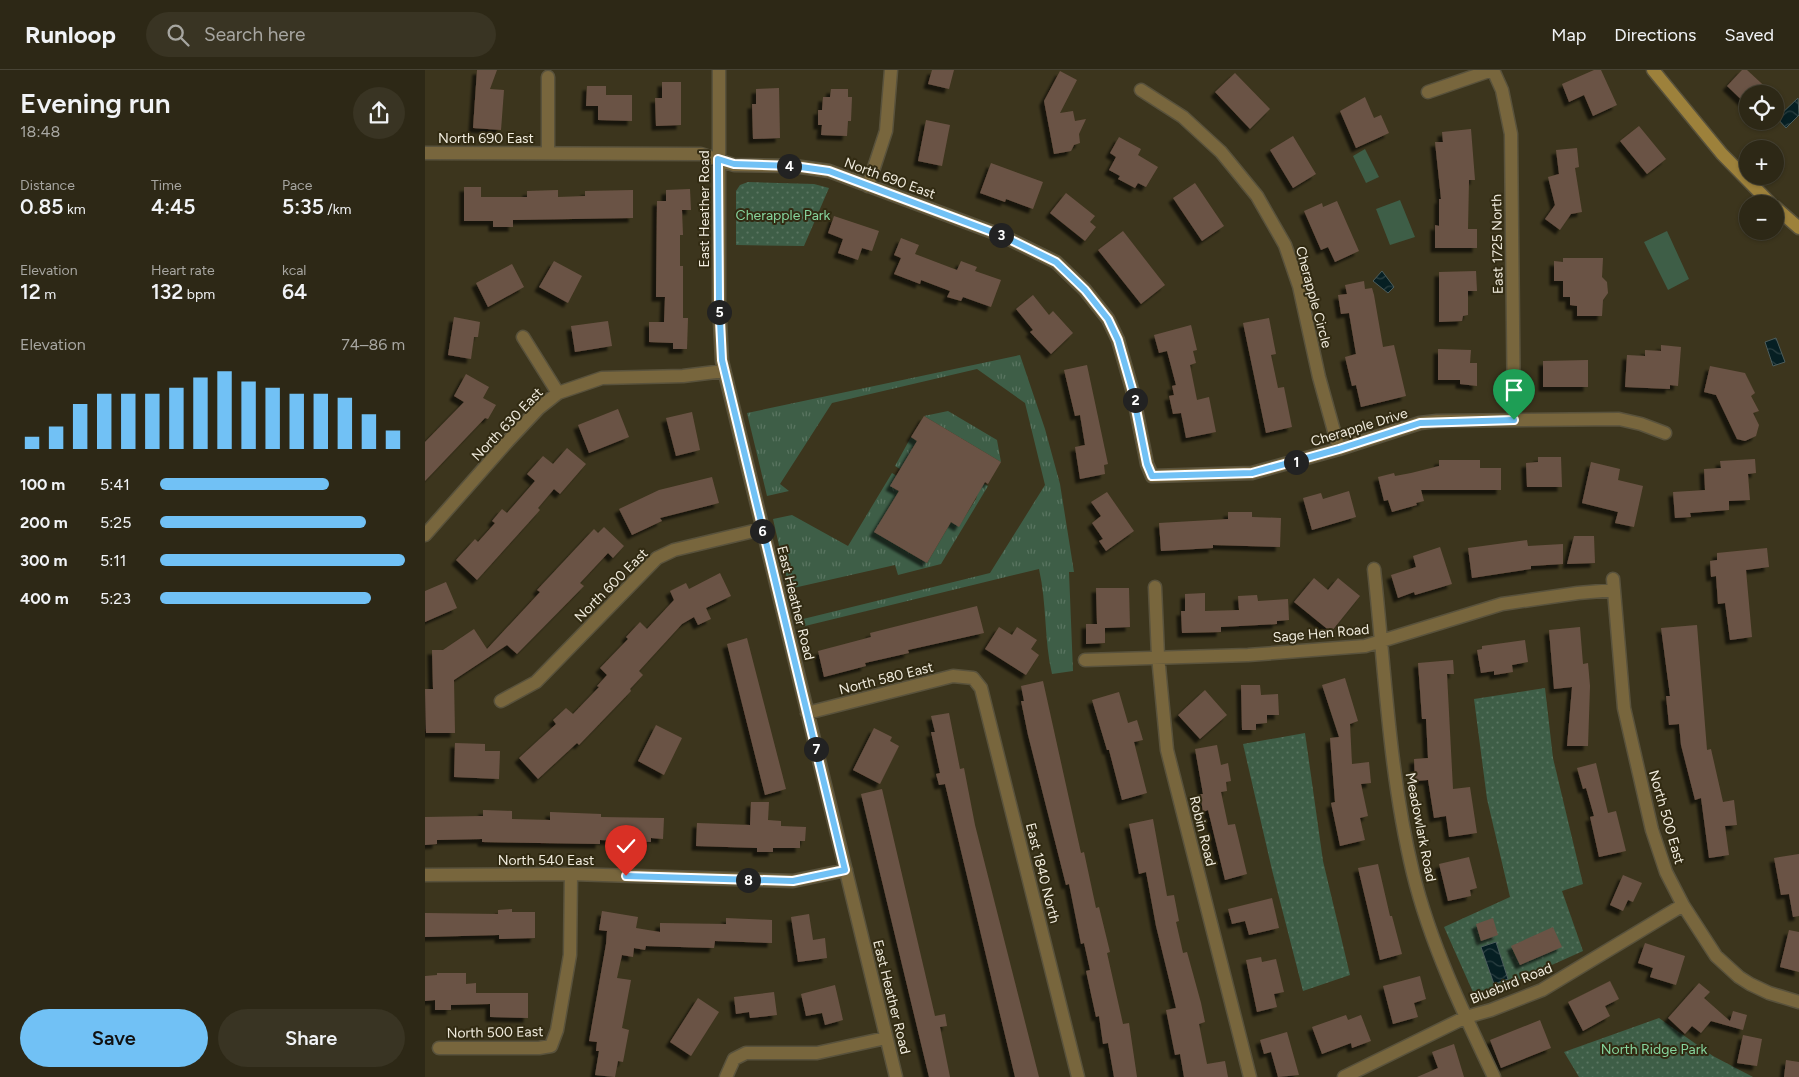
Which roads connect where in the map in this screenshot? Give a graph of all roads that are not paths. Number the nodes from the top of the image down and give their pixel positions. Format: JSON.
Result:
{"nodes":[{"id":1,"x":719,"y":70,"type":"edge"},
{"id":2,"x":891,"y":70,"type":"edge"},
{"id":3,"x":1492,"y":70,"type":"edge"},
{"id":4,"x":1653,"y":70,"type":"edge"},
{"id":5,"x":548,"y":77,"type":"dead end"},
{"id":6,"x":1141,"y":90,"type":"dead end"},
{"id":7,"x":1428,"y":92,"type":"dead end"},
{"id":8,"x":425,"y":153,"type":"edge"},
{"id":9,"x":548,"y":153,"type":"junction"},
{"id":10,"x":718,"y":159,"type":"junction"},
{"id":11,"x":869,"y":186,"type":"junction"},
{"id":12,"x":1762,"y":195,"type":"edge"},
{"id":13,"x":1784,"y":215,"type":"edge"},
{"id":14,"x":1799,"y":228,"type":"edge"},
{"id":15,"x":523,"y":336,"type":"dead end"},
{"id":16,"x":724,"y":371,"type":"junction"},
{"id":17,"x":558,"y":393,"type":"junction"},
{"id":18,"x":1514,"y":420,"type":"junction"},
{"id":19,"x":1665,"y":434,"type":"dead end"},
{"id":20,"x":1339,"y":449,"type":"junction"},
{"id":21,"x":1152,"y":476,"type":"joint"},
{"id":22,"x":762,"y":529,"type":"junction"},
{"id":23,"x":425,"y":535,"type":"edge"},
{"id":24,"x":1374,"y":569,"type":"dead end"},
{"id":25,"x":1613,"y":585,"type":"joint"},
{"id":26,"x":1155,"y":587,"type":"dead end"},
{"id":27,"x":1382,"y":642,"type":"junction"},
{"id":28,"x":1158,"y":656,"type":"junction"},
{"id":29,"x":1085,"y":660,"type":"dead end"},
{"id":30,"x":973,"y":678,"type":"joint"},
{"id":31,"x":501,"y":701,"type":"dead end"},
{"id":32,"x":807,"y":713,"type":"junction"},
{"id":33,"x":845,"y":870,"type":"junction"},
{"id":34,"x":571,"y":874,"type":"junction"},
{"id":35,"x":425,"y":875,"type":"edge"},
{"id":36,"x":1683,"y":905,"type":"junction"},
{"id":37,"x":1799,"y":1002,"type":"edge"},
{"id":38,"x":1466,"y":1017,"type":"junction"},
{"id":39,"x":886,"y":1038,"type":"junction"},
{"id":40,"x":439,"y":1048,"type":"dead end"},
{"id":41,"x":726,"y":1077,"type":"edge"},
{"id":42,"x":896,"y":1077,"type":"edge"},
{"id":43,"x":1079,"y":1077,"type":"edge"},
{"id":44,"x":1249,"y":1077,"type":"edge"},
{"id":45,"x":1344,"y":1077,"type":"edge"},
{"id":46,"x":1494,"y":1077,"type":"edge"}],
"edges":[{"from":1,"to":10,"type":"street","name":"East Heather Road"},
{"from":2,"to":11,"type":"street"},
{"from":3,"to":7,"type":"street"},
{"from":3,"to":18,"type":"street","name":"East 1725 North"},
{"from":4,"to":12,"type":"street"},
{"from":5,"to":9,"type":"street"},
{"from":6,"to":20,"type":"street","name":"Cherapple Circle"},
{"from":8,"to":9,"type":"street","name":"North 690 East"},
{"from":9,"to":10,"type":"street","name":"North 690 East"},
{"from":10,"to":11,"type":"street","name":"North 690 East"},
{"from":10,"to":16,"type":"street","name":"East Heather Road"},
{"from":11,"to":21,"type":"street","name":"North 690 East"},
{"from":13,"to":14,"type":"street"},
{"from":15,"to":17,"type":"street"},
{"from":16,"to":17,"type":"street","name":"North 630 East"},
{"from":16,"to":22,"type":"street","name":"East Heather Road"},
{"from":17,"to":23,"type":"street","name":"North 630 East"},
{"from":18,"to":19,"type":"street","name":"Cherapple Drive"},
{"from":18,"to":20,"type":"street","name":"Cherapple Drive"},
{"from":20,"to":21,"type":"street","name":"Cherapple Drive"},
{"from":22,"to":31,"type":"street","name":"North 600 East"},
{"from":22,"to":32,"type":"street","name":"East Heather Road"},
{"from":24,"to":27,"type":"street","name":"Meadowlark Road"},
{"from":25,"to":27,"type":"street","name":"Sage Hen Road"},
{"from":25,"to":36,"type":"street","name":"North 500 East"},
{"from":26,"to":28,"type":"street","name":"Robin Road"},
{"from":27,"to":28,"type":"street","name":"Sage Hen Road"},
{"from":27,"to":38,"type":"street","name":"Meadowlark Road"},
{"from":28,"to":29,"type":"street","name":"Sage Hen Road"},
{"from":28,"to":44,"type":"street","name":"Robin Road"},
{"from":30,"to":32,"type":"street","name":"North 580 East"},
{"from":30,"to":43,"type":"street","name":"East 1840 North"},
{"from":32,"to":33,"type":"street","name":"East Heather Road"},
{"from":33,"to":34,"type":"street","name":"North 540 East"},
{"from":33,"to":39,"type":"street","name":"East Heather Road"},
{"from":34,"to":35,"type":"street","name":"North 540 East"},
{"from":34,"to":40,"type":"street","name":"North 500 East"},
{"from":36,"to":37,"type":"street","name":"North 500 East"},
{"from":36,"to":38,"type":"street","name":"Bluebird Road"},
{"from":38,"to":45,"type":"street","name":"Bluebird Road"},
{"from":38,"to":46,"type":"street","name":"Meadowlark Road"},
{"from":39,"to":41,"type":"street"},
{"from":39,"to":42,"type":"street","name":"East Heather Road"}]}
